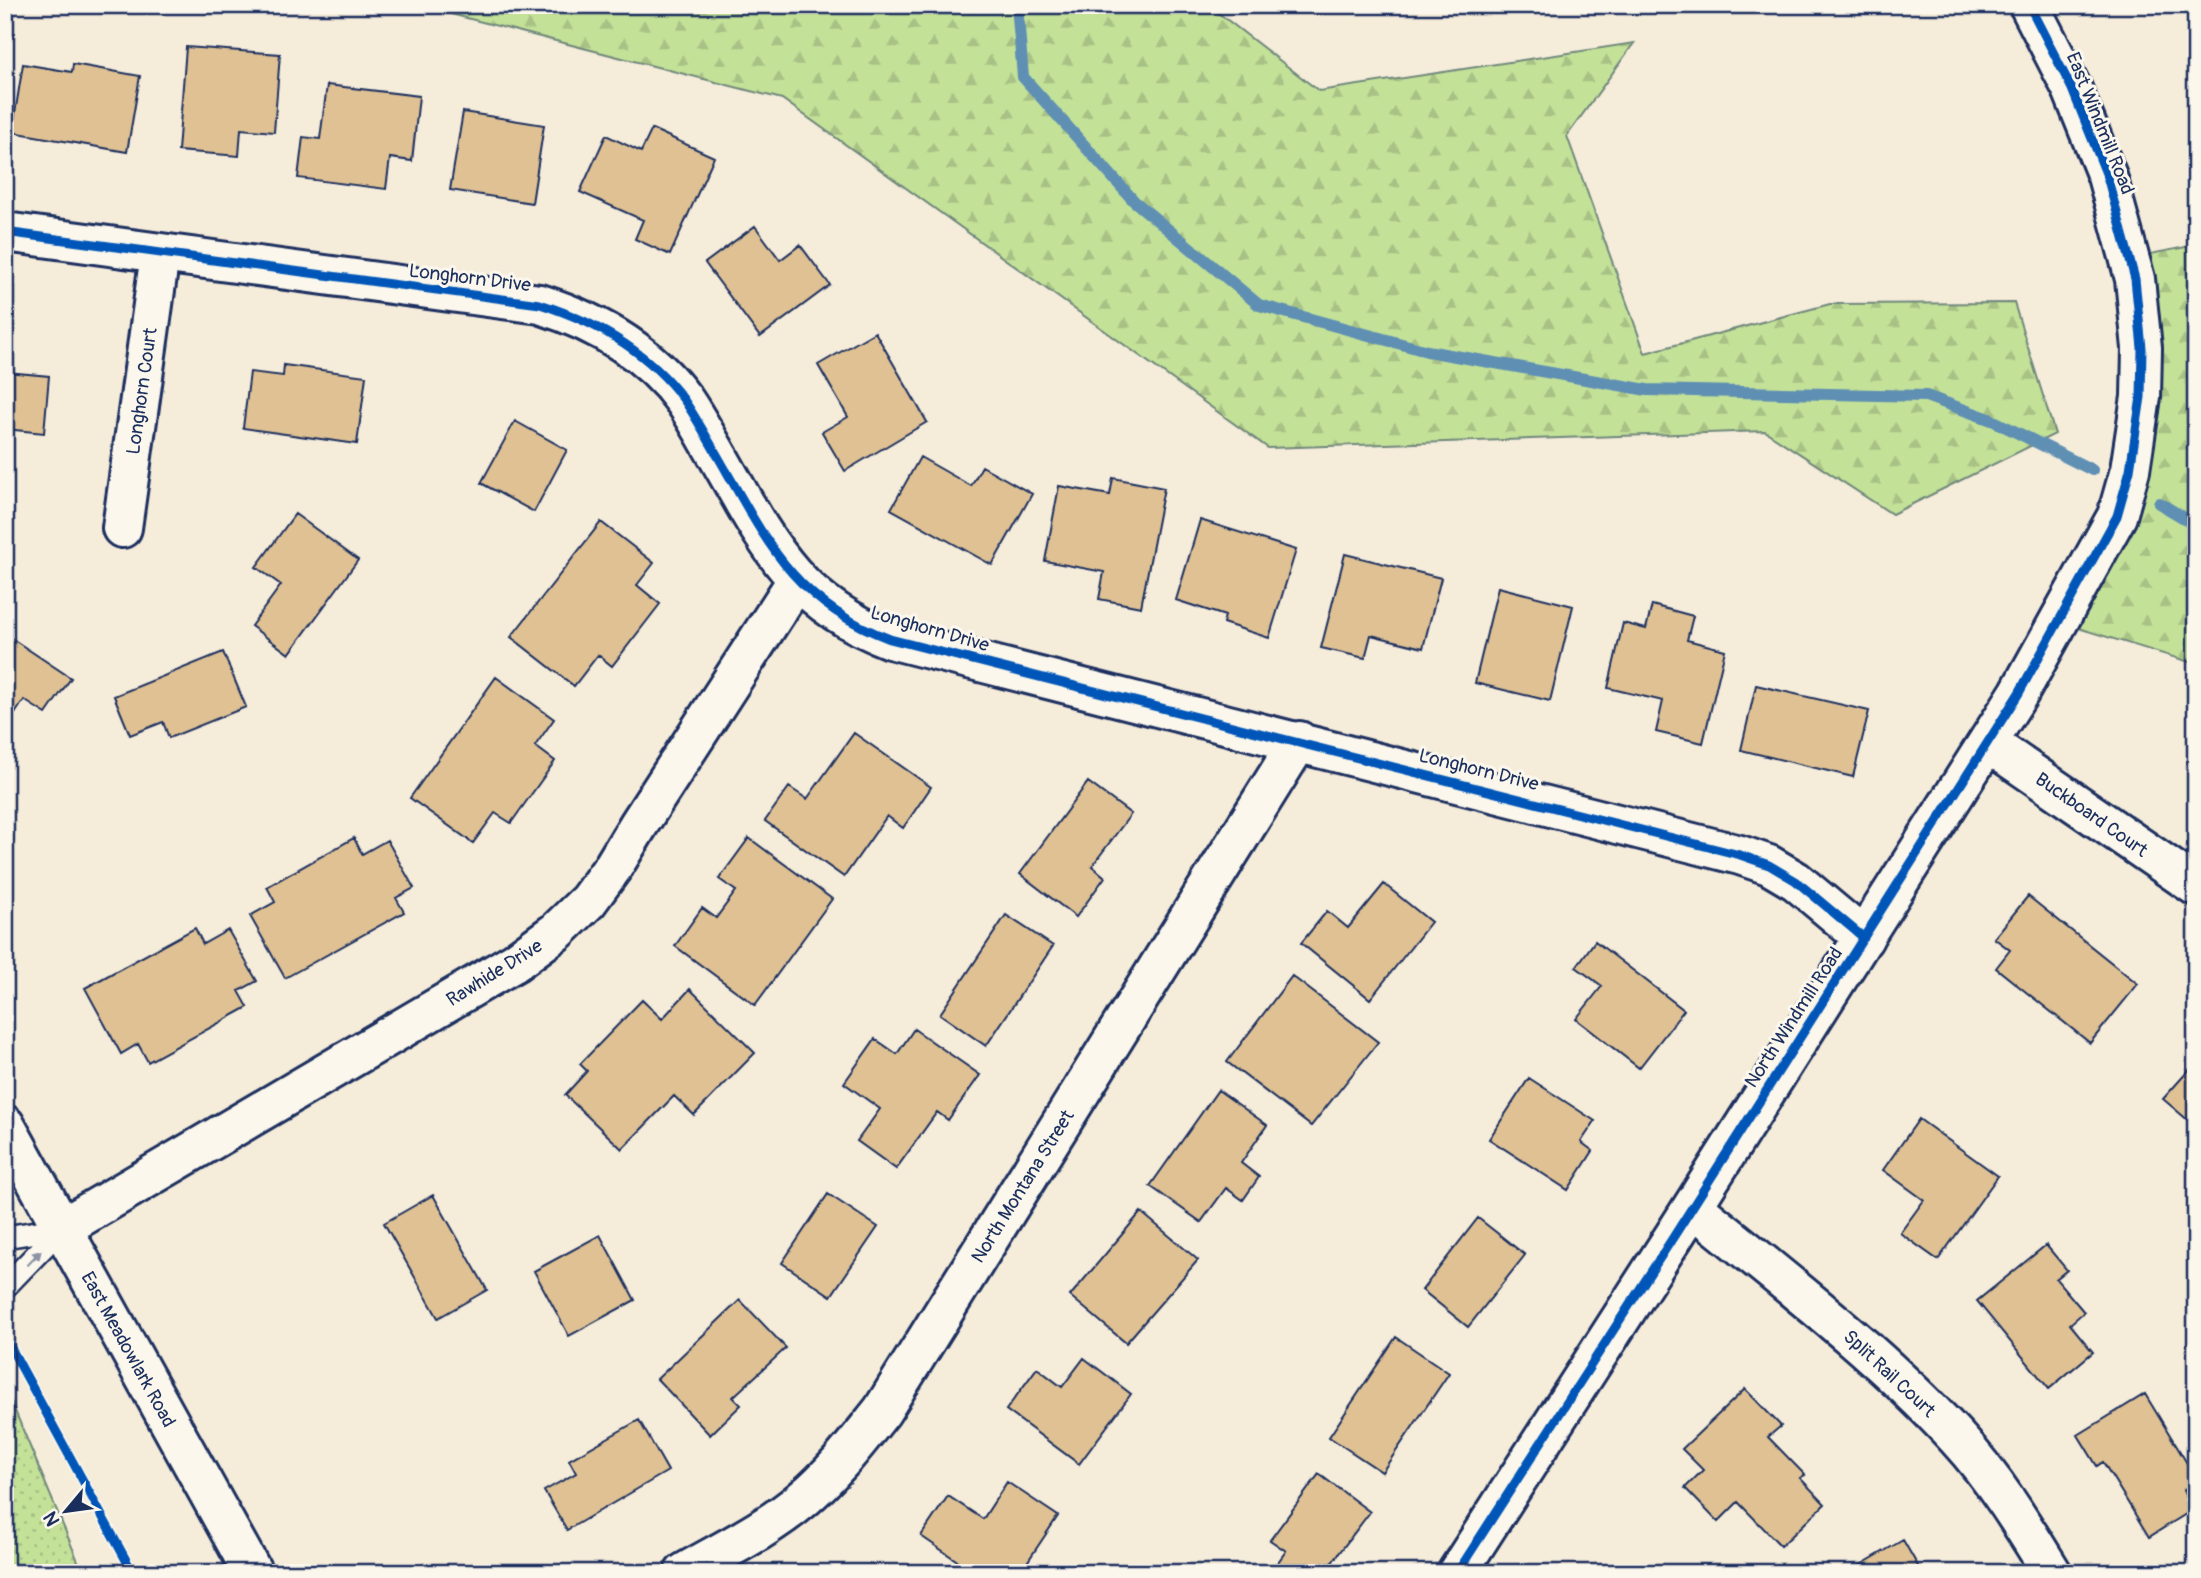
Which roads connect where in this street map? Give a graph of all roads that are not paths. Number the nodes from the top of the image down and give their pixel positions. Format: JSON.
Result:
{"nodes":[{"id":1,"x":2029,"y":5,"type":"edge"},
{"id":2,"x":5,"y":232,"type":"edge"},
{"id":3,"x":160,"y":254,"type":"junction"},
{"id":4,"x":2130,"y":258,"type":"joint"},
{"id":5,"x":121,"y":528,"type":"dead end"},
{"id":6,"x":797,"y":580,"type":"junction"},
{"id":7,"x":1299,"y":741,"type":"junction"},
{"id":8,"x":1987,"y":743,"type":"junction"},
{"id":9,"x":2196,"y":886,"type":"edge"},
{"id":10,"x":1864,"y":938,"type":"junction"},
{"id":11,"x":5,"y":1125,"type":"edge"},
{"id":12,"x":1693,"y":1207,"type":"junction"},
{"id":13,"x":62,"y":1228,"type":"junction"},
{"id":14,"x":5,"y":1237,"type":"edge"},
{"id":15,"x":5,"y":1287,"type":"edge"},
{"id":16,"x":253,"y":1573,"type":"edge"},
{"id":17,"x":684,"y":1573,"type":"edge"},
{"id":18,"x":1457,"y":1573,"type":"edge"},
{"id":19,"x":2052,"y":1573,"type":"edge"}],
"edges":[{"from":1,"to":4,"type":"street","name":"East Windmill Road"},
{"from":2,"to":3,"type":"street","name":"Longhorn Drive"},
{"from":3,"to":5,"type":"street","name":"Longhorn Court"},
{"from":3,"to":6,"type":"street","name":"Longhorn Drive"},
{"from":4,"to":8,"type":"street","name":"North Windmill Road"},
{"from":6,"to":7,"type":"street","name":"Longhorn Drive"},
{"from":6,"to":13,"type":"street","name":"Rawhide Drive"},
{"from":7,"to":10,"type":"street","name":"Longhorn Drive"},
{"from":7,"to":17,"type":"street","name":"North Montana Street"},
{"from":8,"to":9,"type":"street","name":"Buckboard Court"},
{"from":8,"to":10,"type":"street","name":"North Windmill Road"},
{"from":10,"to":12,"type":"street","name":"North Windmill Road"},
{"from":11,"to":13,"type":"street","name":"East Meadowlark Road"},
{"from":12,"to":18,"type":"street","name":"North Windmill Road"},
{"from":12,"to":19,"type":"street","name":"Split Rail Court"},
{"from":13,"to":14,"type":"lane"},
{"from":15,"to":13,"type":"lane","one_way":true},
{"from":13,"to":16,"type":"street","name":"East Meadowlark Road"}]}
